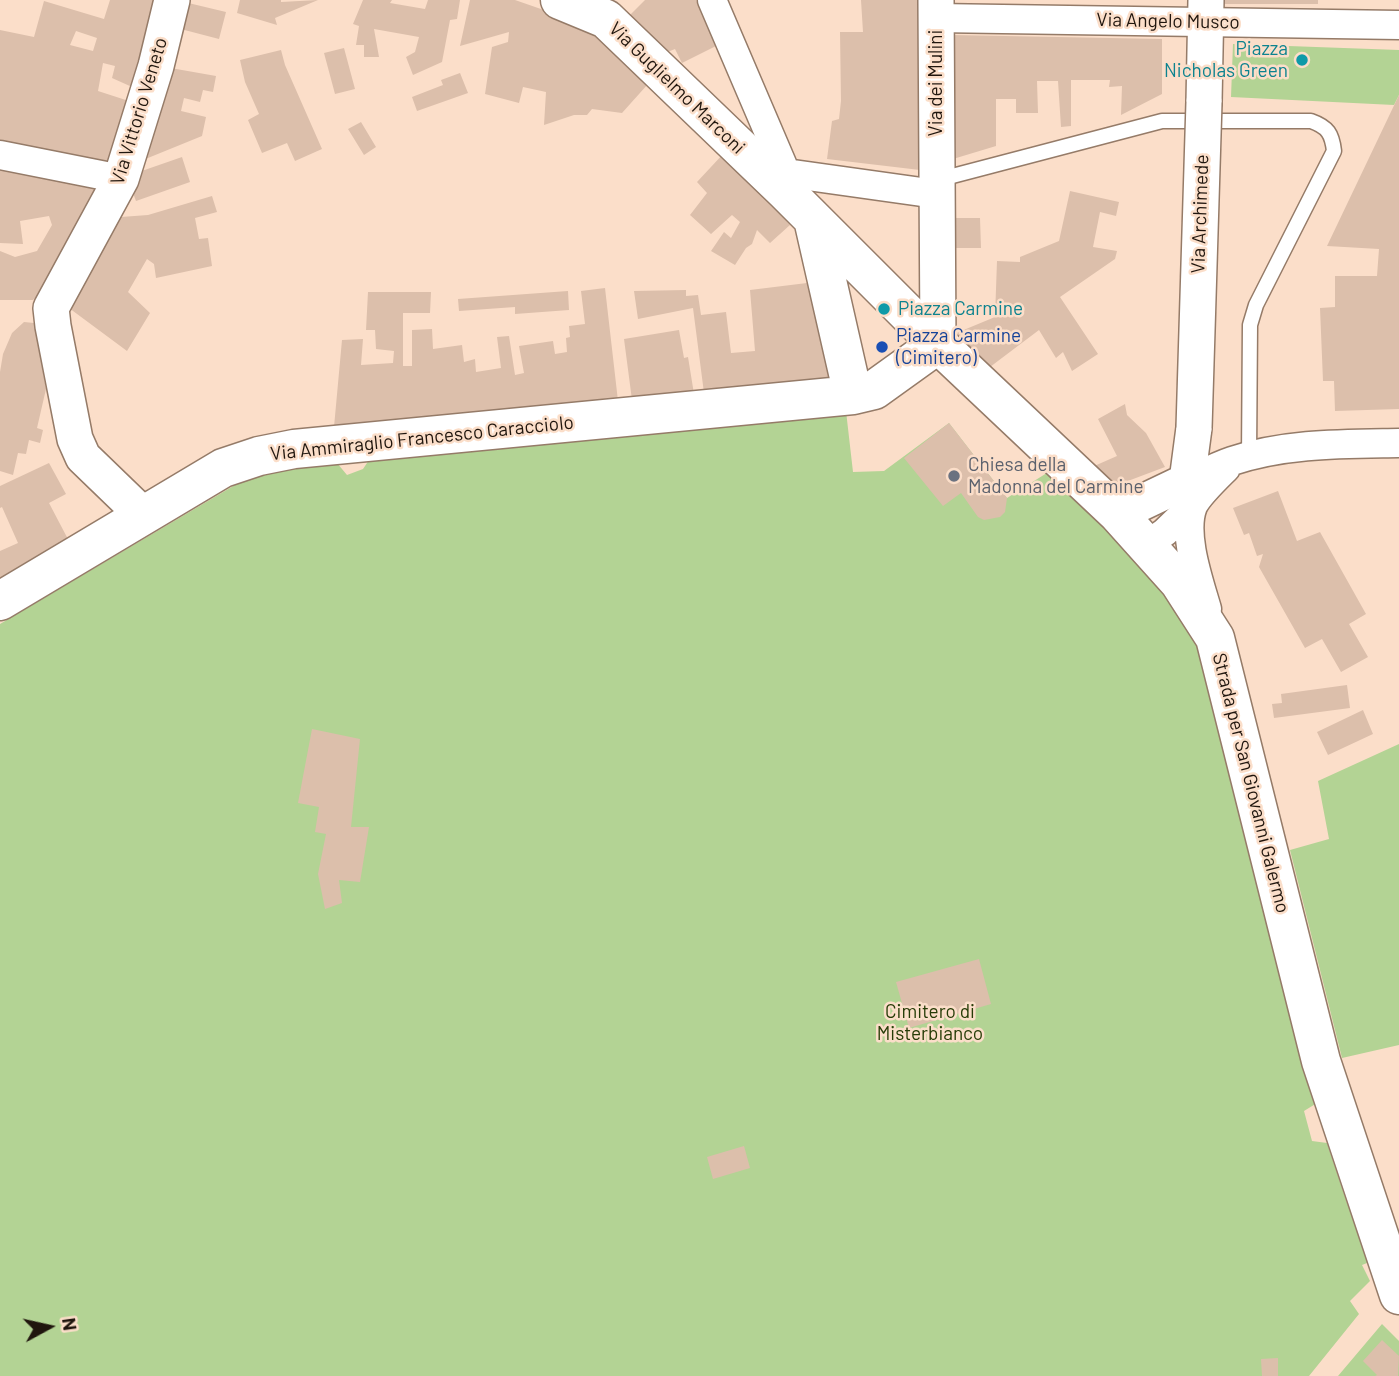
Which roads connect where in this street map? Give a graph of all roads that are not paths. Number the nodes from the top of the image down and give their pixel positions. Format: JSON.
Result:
{"nodes":[{"id":1,"x":172,"y":0,"type":"edge"},
{"id":2,"x":560,"y":0,"type":"edge"},
{"id":3,"x":712,"y":0,"type":"edge"},
{"id":4,"x":936,"y":9,"type":"edge"},
{"id":5,"x":1206,"y":10,"type":"edge"},
{"id":6,"x":1399,"y":25,"type":"edge"},
{"id":7,"x":0,"y":155,"type":"edge"},
{"id":8,"x":121,"y":179,"type":"junction"},
{"id":9,"x":936,"y":180,"type":"junction"},
{"id":10,"x":786,"y":182,"type":"junction"},
{"id":11,"x":813,"y":219,"type":"junction"},
{"id":12,"x":946,"y":352,"type":"junction"},
{"id":13,"x":846,"y":396,"type":"junction"},
{"id":14,"x":1194,"y":434,"type":"junction"},
{"id":15,"x":1399,"y":443,"type":"edge"},
{"id":16,"x":1240,"y":459,"type":"junction"},
{"id":17,"x":1190,"y":493,"type":"junction"},
{"id":18,"x":142,"y":514,"type":"junction"},
{"id":19,"x":1118,"y":514,"type":"junction"},
{"id":20,"x":1147,"y":545,"type":"junction"},
{"id":21,"x":0,"y":601,"type":"edge"},
{"id":22,"x":1215,"y":638,"type":"junction"},
{"id":23,"x":1399,"y":1295,"type":"edge"}],
"edges":[{"from":1,"to":8,"type":"street","name":"Via Vittorio Veneto"},
{"from":2,"to":10,"type":"main road","name":"Via Guglielmo Marconi"},
{"from":3,"to":10,"type":"street"},
{"from":4,"to":5,"type":"street","name":"Via Angelo Musco"},
{"from":4,"to":9,"type":"street","name":"Via dei Mulini"},
{"from":5,"to":6,"type":"street","name":"Via Angelo Musco"},
{"from":5,"to":14,"type":"street","name":"Via Archimede","bridge":true},
{"from":7,"to":8,"type":"street"},
{"from":8,"to":18,"type":"street","name":"Via Vittorio Veneto"},
{"from":9,"to":10,"type":"street"},
{"from":9,"to":12,"type":"street","name":"Via dei Mulini"},
{"from":9,"to":16,"type":"lane"},
{"from":10,"to":11,"type":"main road","name":"Via Guglielmo Marconi"},
{"from":11,"to":12,"type":"main road","name":"Strada per San Giovanni Galermo"},
{"from":11,"to":13,"type":"main road"},
{"from":12,"to":13,"type":"main road","name":"Via Ammiraglio Francesco Caracciolo"},
{"from":12,"to":19,"type":"main road","name":"Strada per San Giovanni Galermo"},
{"from":13,"to":18,"type":"main road","name":"Via Ammiraglio Francesco Caracciolo"},
{"from":14,"to":16,"type":"street"},
{"from":14,"to":17,"type":"street","name":"Via Archimede"},
{"from":15,"to":16,"type":"street"},
{"from":16,"to":17,"type":"street"},
{"from":17,"to":19,"type":"street"},
{"from":17,"to":20,"type":"street"},
{"from":17,"to":22,"type":"street"},
{"from":18,"to":21,"type":"main road","name":"Via Ammiraglio Francesco Caracciolo"},
{"from":19,"to":20,"type":"main road","name":"Strada per San Giovanni Galermo"},
{"from":20,"to":22,"type":"main road","name":"Strada per San Giovanni Galermo"},
{"from":22,"to":23,"type":"main road","name":"Strada per San Giovanni Galermo"}]}
